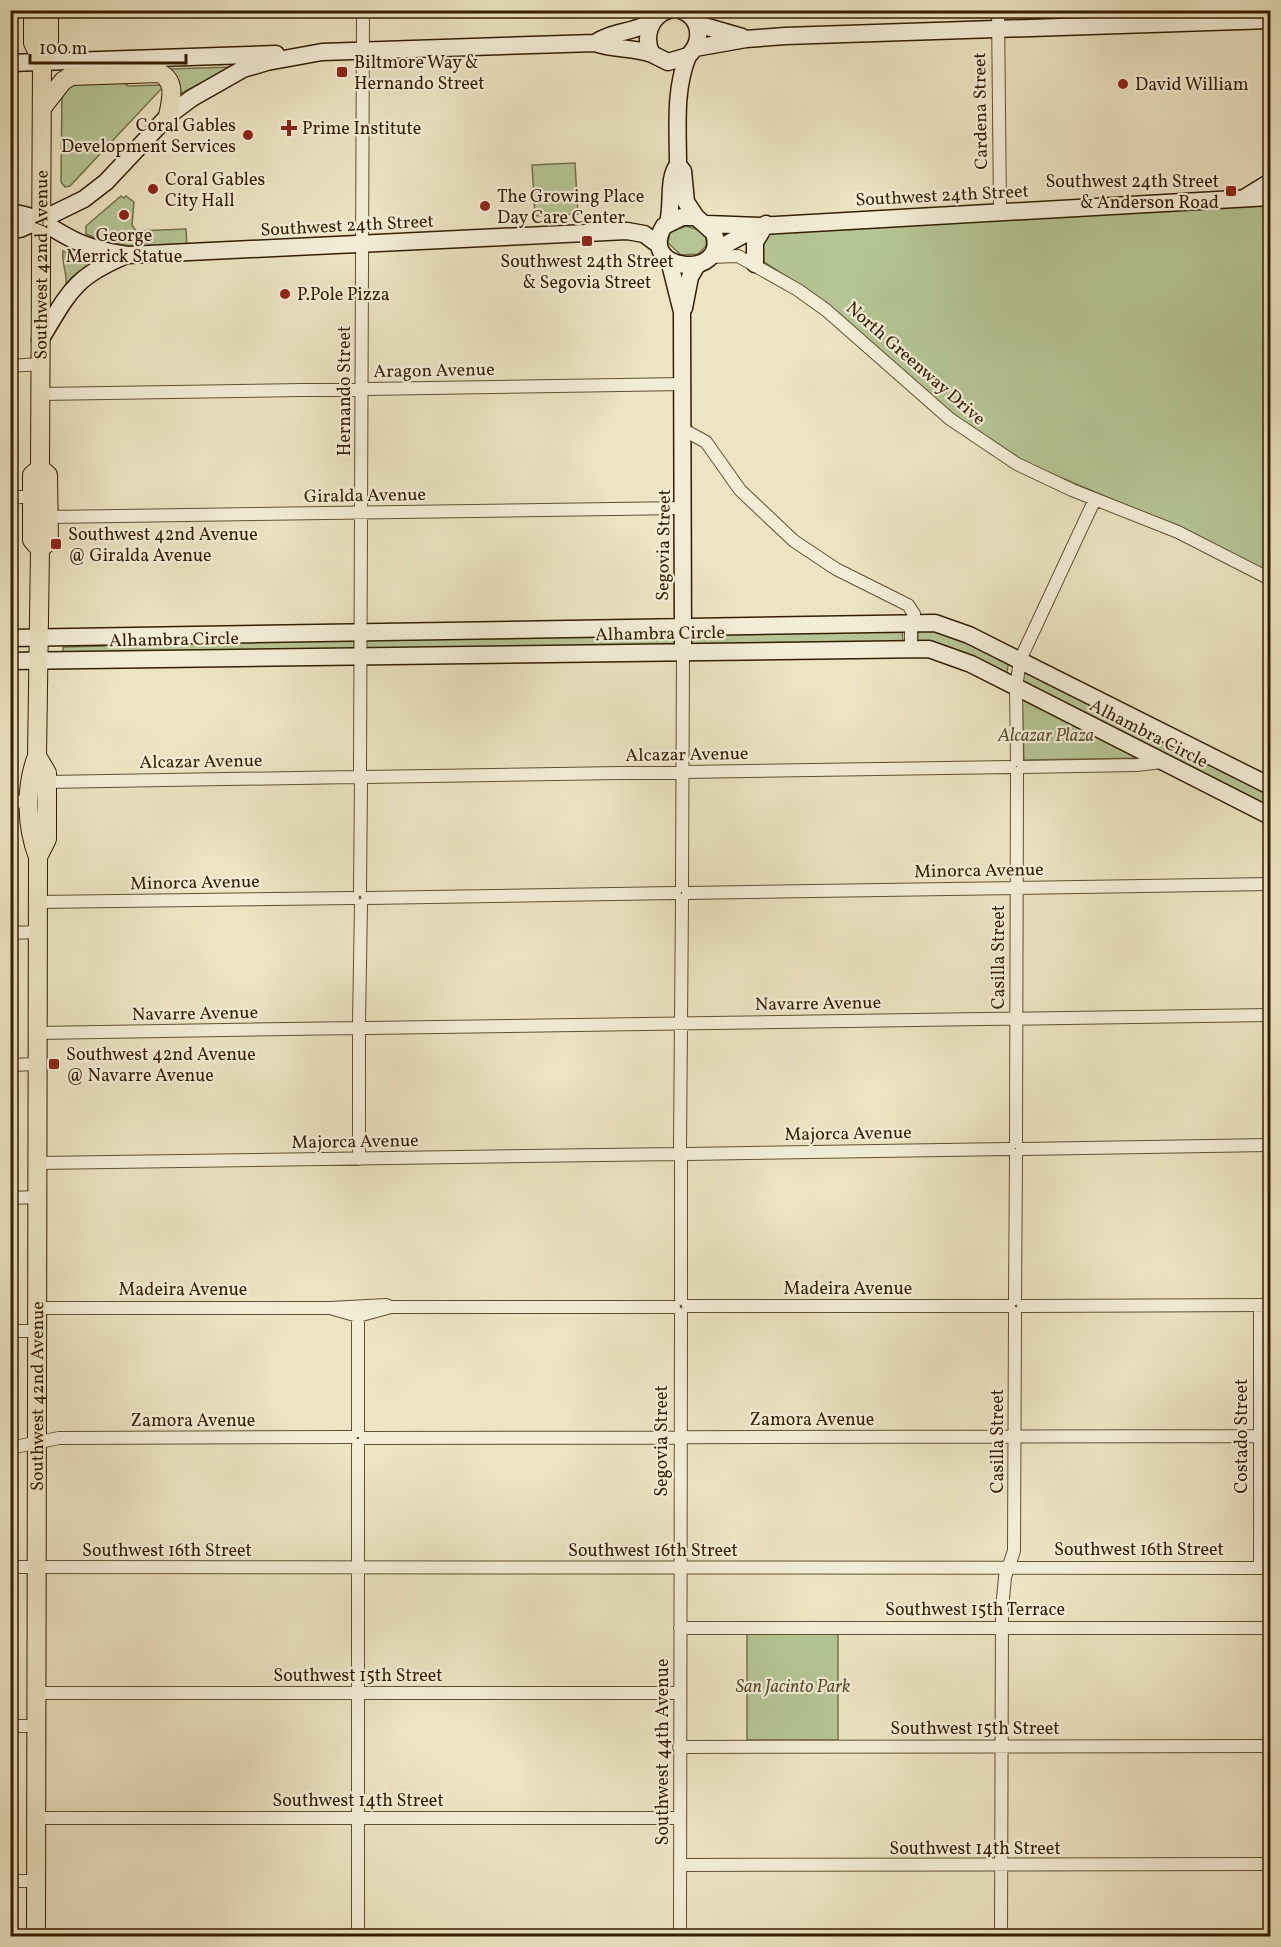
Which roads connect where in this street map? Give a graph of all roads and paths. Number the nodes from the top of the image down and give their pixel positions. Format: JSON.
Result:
{"nodes":[{"id":1,"x":33,"y":10,"type":"edge"},
{"id":2,"x":49,"y":10,"type":"edge"},
{"id":3,"x":363,"y":10,"type":"edge"},
{"id":4,"x":998,"y":10,"type":"edge"},
{"id":5,"x":660,"y":14,"type":"edge"},
{"id":6,"x":689,"y":15,"type":"edge"},
{"id":7,"x":1264,"y":20,"type":"edge"},
{"id":8,"x":998,"y":28,"type":"junction"},
{"id":9,"x":1270,"y":33,"type":"edge"},
{"id":10,"x":746,"y":39,"type":"junction"},
{"id":11,"x":596,"y":43,"type":"junction"},
{"id":12,"x":363,"y":51,"type":"junction"},
{"id":13,"x":321,"y":52,"type":"junction"},
{"id":14,"x":692,"y":52,"type":"junction"},
{"id":15,"x":656,"y":57,"type":"junction"},
{"id":16,"x":42,"y":61,"type":"junction"},
{"id":17,"x":10,"y":63,"type":"edge"},
{"id":18,"x":677,"y":107,"type":"junction"},
{"id":19,"x":42,"y":108,"type":"junction"},
{"id":20,"x":168,"y":116,"type":"junction"},
{"id":21,"x":678,"y":165,"type":"junction"},
{"id":22,"x":1270,"y":182,"type":"edge"},
{"id":23,"x":1270,"y":197,"type":"edge"},
{"id":24,"x":1243,"y":198,"type":"junction"},
{"id":25,"x":1000,"y":211,"type":"junction"},
{"id":26,"x":10,"y":213,"type":"edge"},
{"id":27,"x":41,"y":220,"type":"junction"},
{"id":28,"x":668,"y":222,"type":"junction"},
{"id":29,"x":763,"y":225,"type":"junction"},
{"id":30,"x":10,"y":229,"type":"edge"},
{"id":31,"x":709,"y":241,"type":"junction"},
{"id":32,"x":363,"y":245,"type":"junction"},
{"id":33,"x":658,"y":245,"type":"junction"},
{"id":34,"x":128,"y":255,"type":"junction"},
{"id":35,"x":738,"y":256,"type":"junction"},
{"id":36,"x":669,"y":260,"type":"junction"},
{"id":37,"x":755,"y":264,"type":"junction"},
{"id":38,"x":682,"y":312,"type":"junction"},
{"id":39,"x":40,"y":340,"type":"junction"},
{"id":40,"x":40,"y":364,"type":"junction"},
{"id":41,"x":10,"y":366,"type":"edge"},
{"id":42,"x":684,"y":384,"type":"junction"},
{"id":43,"x":362,"y":389,"type":"junction"},
{"id":44,"x":40,"y":394,"type":"junction"},
{"id":45,"x":684,"y":436,"type":"junction"},
{"id":46,"x":40,"y":468,"type":"junction"},
{"id":47,"x":32,"y":496,"type":"junction"},
{"id":48,"x":10,"y":498,"type":"edge"},
{"id":49,"x":1095,"y":499,"type":"junction"},
{"id":50,"x":683,"y":508,"type":"junction"},
{"id":51,"x":361,"y":513,"type":"junction"},
{"id":52,"x":49,"y":518,"type":"junction"},
{"id":53,"x":44,"y":545,"type":"junction"},
{"id":54,"x":1270,"y":579,"type":"edge"},
{"id":55,"x":911,"y":622,"type":"junction"},
{"id":56,"x":682,"y":626,"type":"junction"},
{"id":57,"x":361,"y":632,"type":"junction"},
{"id":58,"x":39,"y":637,"type":"junction"},
{"id":59,"x":10,"y":638,"type":"edge"},
{"id":60,"x":911,"y":648,"type":"junction"},
{"id":61,"x":683,"y":652,"type":"junction"},
{"id":62,"x":361,"y":656,"type":"junction"},
{"id":63,"x":39,"y":660,"type":"junction"},
{"id":64,"x":1020,"y":660,"type":"junction"},
{"id":65,"x":10,"y":661,"type":"edge"},
{"id":66,"x":1016,"y":687,"type":"junction"},
{"id":67,"x":37,"y":756,"type":"junction"},
{"id":68,"x":1162,"y":762,"type":"junction"},
{"id":69,"x":1017,"y":766,"type":"junction"},
{"id":70,"x":682,"y":772,"type":"junction"},
{"id":71,"x":360,"y":777,"type":"junction"},
{"id":72,"x":47,"y":782,"type":"junction"},
{"id":73,"x":1270,"y":786,"type":"edge"},
{"id":74,"x":30,"y":801,"type":"junction"},
{"id":75,"x":10,"y":802,"type":"edge"},
{"id":76,"x":1270,"y":816,"type":"edge"},
{"id":77,"x":47,"y":838,"type":"junction"},
{"id":78,"x":38,"y":856,"type":"junction"},
{"id":79,"x":1270,"y":884,"type":"edge"},
{"id":80,"x":1016,"y":888,"type":"junction"},
{"id":81,"x":682,"y":893,"type":"junction"},
{"id":82,"x":360,"y":898,"type":"junction"},
{"id":83,"x":37,"y":902,"type":"junction"},
{"id":84,"x":37,"y":932,"type":"junction"},
{"id":85,"x":10,"y":933,"type":"edge"},
{"id":86,"x":1270,"y":1015,"type":"edge"},
{"id":87,"x":1016,"y":1018,"type":"junction"},
{"id":88,"x":681,"y":1023,"type":"junction"},
{"id":89,"x":360,"y":1028,"type":"junction"},
{"id":90,"x":37,"y":1033,"type":"junction"},
{"id":91,"x":10,"y":1065,"type":"edge"},
{"id":92,"x":37,"y":1065,"type":"junction"},
{"id":93,"x":1270,"y":1145,"type":"edge"},
{"id":94,"x":1016,"y":1149,"type":"junction"},
{"id":95,"x":681,"y":1154,"type":"junction"},
{"id":96,"x":359,"y":1159,"type":"junction"},
{"id":97,"x":37,"y":1163,"type":"junction"},
{"id":98,"x":36,"y":1197,"type":"junction"},
{"id":99,"x":10,"y":1198,"type":"edge"},
{"id":100,"x":1265,"y":1305,"type":"edge"},
{"id":101,"x":681,"y":1306,"type":"junction"},
{"id":102,"x":1015,"y":1306,"type":"junction"},
{"id":103,"x":35,"y":1308,"type":"junction"},
{"id":104,"x":358,"y":1312,"type":"junction"},
{"id":105,"x":10,"y":1331,"type":"edge"},
{"id":106,"x":35,"y":1331,"type":"junction"},
{"id":107,"x":1259,"y":1436,"type":"junction"},
{"id":108,"x":680,"y":1437,"type":"junction"},
{"id":109,"x":1015,"y":1437,"type":"junction"},
{"id":110,"x":358,"y":1438,"type":"junction"},
{"id":111,"x":36,"y":1443,"type":"junction"},
{"id":112,"x":10,"y":1448,"type":"edge"},
{"id":113,"x":10,"y":1567,"type":"edge"},
{"id":114,"x":35,"y":1568,"type":"junction"},
{"id":115,"x":357,"y":1568,"type":"junction"},
{"id":116,"x":680,"y":1568,"type":"junction"},
{"id":117,"x":1009,"y":1568,"type":"junction"},
{"id":118,"x":1265,"y":1568,"type":"edge"},
{"id":119,"x":680,"y":1628,"type":"junction"},
{"id":120,"x":1002,"y":1628,"type":"junction"},
{"id":121,"x":1270,"y":1628,"type":"edge"},
{"id":122,"x":35,"y":1693,"type":"junction"},
{"id":123,"x":358,"y":1693,"type":"junction"},
{"id":124,"x":680,"y":1693,"type":"junction"},
{"id":125,"x":10,"y":1726,"type":"edge"},
{"id":126,"x":35,"y":1726,"type":"junction"},
{"id":127,"x":1002,"y":1746,"type":"junction"},
{"id":128,"x":1270,"y":1746,"type":"edge"},
{"id":129,"x":680,"y":1747,"type":"junction"},
{"id":130,"x":36,"y":1818,"type":"junction"},
{"id":131,"x":358,"y":1818,"type":"junction"},
{"id":132,"x":680,"y":1818,"type":"junction"},
{"id":133,"x":1270,"y":1864,"type":"edge"},
{"id":134,"x":680,"y":1865,"type":"junction"},
{"id":135,"x":1002,"y":1866,"type":"junction"},
{"id":136,"x":10,"y":1881,"type":"edge"},
{"id":137,"x":36,"y":1881,"type":"junction"},
{"id":138,"x":36,"y":1936,"type":"edge"},
{"id":139,"x":358,"y":1936,"type":"edge"},
{"id":140,"x":680,"y":1936,"type":"edge"},
{"id":141,"x":1001,"y":1936,"type":"edge"}],
"edges":[{"from":1,"to":16,"type":"main road","name":"Southwest 42nd Avenue"},
{"from":2,"to":16,"type":"main road","name":"Southwest 42nd Avenue"},
{"from":3,"to":12,"type":"street","name":"Hernando Street"},
{"from":4,"to":8,"type":"street","name":"Cardena Street"},
{"from":5,"to":11,"type":"street"},
{"from":5,"to":15,"type":"street"},
{"from":6,"to":10,"type":"street"},
{"from":6,"to":14,"type":"street"},
{"from":7,"to":8,"type":"street"},
{"from":7,"to":9,"type":"street"},
{"from":8,"to":10,"type":"street"},
{"from":8,"to":25,"type":"street","name":"Cardena Street"},
{"from":10,"to":14,"type":"street"},
{"from":11,"to":12,"type":"street"},
{"from":11,"to":15,"type":"street"},
{"from":12,"to":13,"type":"street"},
{"from":12,"to":32,"type":"street","name":"Hernando Street"},
{"from":13,"to":16,"type":"street"},
{"from":13,"to":20,"type":"street"},
{"from":14,"to":15,"type":"street"},
{"from":14,"to":18,"type":"street"},
{"from":15,"to":18,"type":"street"},
{"from":16,"to":17,"type":"street"},
{"from":16,"to":19,"type":"main road","name":"Southwest 42nd Avenue"},
{"from":18,"to":21,"type":"street"},
{"from":19,"to":20,"type":"main road"},
{"from":19,"to":27,"type":"main road","name":"Southwest 42nd Avenue"},
{"from":20,"to":27,"type":"street"},
{"from":21,"to":28,"type":"street"},
{"from":21,"to":31,"type":"street"},
{"from":22,"to":24,"type":"street"},
{"from":23,"to":24,"type":"street","name":"Southwest 24th Street"},
{"from":24,"to":25,"type":"street","name":"Southwest 24th Street"},
{"from":25,"to":29,"type":"street","name":"Southwest 24th Street"},
{"from":26,"to":27,"type":"street","name":"Southwest 24th Street"},
{"from":27,"to":30,"type":"street"},
{"from":27,"to":34,"type":"street","name":"Southwest 24th Street"},
{"from":27,"to":39,"type":"main road","name":"Southwest 42nd Avenue"},
{"from":28,"to":31,"type":"street"},
{"from":28,"to":33,"type":"street"},
{"from":29,"to":31,"type":"street","name":"Southwest 24th Street"},
{"from":29,"to":31,"type":"street","name":"Southwest 24th Street"},
{"from":29,"to":37,"type":"street"},
{"from":31,"to":35,"type":"street","name":"North Greenway Drive"},
{"from":31,"to":35,"type":"street","name":"North Greenway Drive"},
{"from":31,"to":36,"type":"street"},
{"from":31,"to":38,"type":"street","name":"Segovia Street"},
{"from":32,"to":33,"type":"street","name":"Southwest 24th Street"},
{"from":32,"to":34,"type":"street","name":"Southwest 24th Street"},
{"from":32,"to":43,"type":"street","name":"Hernando Street"},
{"from":33,"to":36,"type":"street"},
{"from":34,"to":39,"type":"street"},
{"from":35,"to":37,"type":"street","name":"North Greenway Drive"},
{"from":36,"to":38,"type":"street","name":"Segovia Street"},
{"from":37,"to":49,"type":"street","name":"North Greenway Drive"},
{"from":38,"to":42,"type":"street","name":"Segovia Street"},
{"from":39,"to":40,"type":"main road","name":"Southwest 42nd Avenue"},
{"from":40,"to":41,"type":"street"},
{"from":40,"to":44,"type":"main road","name":"Southwest 42nd Avenue"},
{"from":42,"to":43,"type":"street","name":"Aragon Avenue"},
{"from":42,"to":45,"type":"street","name":"Segovia Street"},
{"from":43,"to":44,"type":"street","name":"Aragon Avenue"},
{"from":43,"to":51,"type":"street","name":"Hernando Street"},
{"from":44,"to":46,"type":"main road","name":"Southwest 42nd Avenue"},
{"from":45,"to":50,"type":"street","name":"Segovia Street"},
{"from":45,"to":55,"type":"street"},
{"from":46,"to":47,"type":"main road","name":"Southwest 42nd Avenue"},
{"from":46,"to":52,"type":"main road","name":"Southwest 42nd Avenue"},
{"from":47,"to":48,"type":"street"},
{"from":47,"to":53,"type":"main road","name":"Southwest 42nd Avenue"},
{"from":49,"to":54,"type":"street","name":"North Greenway Drive"},
{"from":49,"to":64,"type":"street","name":"Casilla Street"},
{"from":50,"to":51,"type":"street","name":"Giralda Avenue"},
{"from":50,"to":56,"type":"street","name":"Segovia Street"},
{"from":51,"to":52,"type":"street","name":"Giralda Avenue"},
{"from":51,"to":57,"type":"street","name":"Hernando Street"},
{"from":52,"to":53,"type":"main road","name":"Southwest 42nd Avenue"},
{"from":53,"to":58,"type":"main road","name":"Southwest 42nd Avenue"},
{"from":55,"to":56,"type":"street","name":"Alhambra Circle"},
{"from":55,"to":60,"type":"street"},
{"from":55,"to":64,"type":"street","name":"Alhambra Circle"},
{"from":56,"to":57,"type":"street","name":"Alhambra Circle"},
{"from":56,"to":61,"type":"street","name":"Segovia Street"},
{"from":57,"to":58,"type":"street","name":"Alhambra Circle"},
{"from":57,"to":62,"type":"street","name":"Hernando Street"},
{"from":58,"to":59,"type":"street","name":"Alhambra Circle"},
{"from":58,"to":63,"type":"main road","name":"Southwest 42nd Avenue"},
{"from":60,"to":61,"type":"street","name":"Alhambra Circle"},
{"from":60,"to":66,"type":"street","name":"Alhambra Circle"},
{"from":61,"to":62,"type":"street","name":"Alhambra Circle"},
{"from":61,"to":70,"type":"street","name":"Segovia Street"},
{"from":62,"to":63,"type":"street","name":"Alhambra Circle"},
{"from":62,"to":71,"type":"street","name":"Hernando Street"},
{"from":63,"to":65,"type":"street","name":"Alhambra Circle"},
{"from":63,"to":67,"type":"main road","name":"Southwest 42nd Avenue"},
{"from":64,"to":66,"type":"street","name":"Casilla Street"},
{"from":64,"to":73,"type":"street","name":"Alhambra Circle"},
{"from":66,"to":68,"type":"street","name":"Alhambra Circle"},
{"from":66,"to":69,"type":"street","name":"Casilla Street"},
{"from":67,"to":72,"type":"main road","name":"Southwest 42nd Avenue"},
{"from":67,"to":74,"type":"main road","name":"Southwest 42nd Avenue"},
{"from":68,"to":69,"type":"street","name":"Alcazar Avenue"},
{"from":68,"to":76,"type":"street","name":"Alhambra Circle"},
{"from":69,"to":70,"type":"street","name":"Alcazar Avenue"},
{"from":69,"to":80,"type":"street","name":"Casilla Street"},
{"from":70,"to":71,"type":"street","name":"Alcazar Avenue"},
{"from":70,"to":81,"type":"street","name":"Segovia Street"},
{"from":71,"to":72,"type":"street","name":"Alcazar Avenue"},
{"from":71,"to":82,"type":"street","name":"Hernando Street"},
{"from":72,"to":77,"type":"main road","name":"Southwest 42nd Avenue"},
{"from":74,"to":75,"type":"street"},
{"from":74,"to":77,"type":"main road"},
{"from":74,"to":78,"type":"main road","name":"Southwest 42nd Avenue"},
{"from":77,"to":78,"type":"main road","name":"Southwest 42nd Avenue"},
{"from":78,"to":83,"type":"main road","name":"Southwest 42nd Avenue"},
{"from":79,"to":80,"type":"street","name":"Minorca Avenue"},
{"from":80,"to":81,"type":"street","name":"Minorca Avenue"},
{"from":80,"to":87,"type":"street","name":"Casilla Street"},
{"from":81,"to":82,"type":"street","name":"Minorca Avenue"},
{"from":81,"to":88,"type":"street","name":"Segovia Street"},
{"from":82,"to":83,"type":"street","name":"Minorca Avenue"},
{"from":82,"to":89,"type":"street","name":"Hernando Street"},
{"from":83,"to":84,"type":"main road","name":"Southwest 42nd Avenue"},
{"from":84,"to":85,"type":"street"},
{"from":84,"to":90,"type":"main road","name":"Southwest 42nd Avenue"},
{"from":86,"to":87,"type":"street","name":"Navarre Avenue"},
{"from":87,"to":88,"type":"street","name":"Navarre Avenue"},
{"from":87,"to":94,"type":"street","name":"Casilla Street"},
{"from":88,"to":89,"type":"street","name":"Navarre Avenue"},
{"from":88,"to":95,"type":"street","name":"Segovia Street"},
{"from":89,"to":90,"type":"street","name":"Navarre Avenue"},
{"from":89,"to":96,"type":"street","name":"Hernando Street"},
{"from":90,"to":92,"type":"main road","name":"Southwest 42nd Avenue"},
{"from":91,"to":92,"type":"street"},
{"from":92,"to":97,"type":"main road","name":"Southwest 42nd Avenue"},
{"from":93,"to":94,"type":"street","name":"Majorca Avenue"},
{"from":94,"to":95,"type":"street","name":"Majorca Avenue"},
{"from":94,"to":102,"type":"street","name":"Casilla Street"},
{"from":95,"to":96,"type":"street","name":"Majorca Avenue"},
{"from":95,"to":101,"type":"street","name":"Segovia Street"},
{"from":96,"to":97,"type":"street","name":"Majorca Avenue"},
{"from":97,"to":98,"type":"main road","name":"Southwest 42nd Avenue"},
{"from":98,"to":99,"type":"street"},
{"from":98,"to":103,"type":"main road","name":"Southwest 42nd Avenue"},
{"from":100,"to":102,"type":"street","name":"Madeira Avenue"},
{"from":100,"to":107,"type":"street","name":"Costado Street"},
{"from":101,"to":102,"type":"street","name":"Madeira Avenue"},
{"from":101,"to":104,"type":"street","name":"Madeira Avenue"},
{"from":101,"to":108,"type":"street","name":"Segovia Street"},
{"from":102,"to":109,"type":"street","name":"Casilla Street"},
{"from":103,"to":104,"type":"street","name":"Madeira Avenue"},
{"from":103,"to":106,"type":"main road","name":"Southwest 42nd Avenue"},
{"from":104,"to":110,"type":"street"},
{"from":105,"to":106,"type":"street"},
{"from":106,"to":111,"type":"main road","name":"Southwest 42nd Avenue"},
{"from":107,"to":109,"type":"street","name":"Zamora Avenue"},
{"from":107,"to":118,"type":"street","name":"Costado Street"},
{"from":108,"to":109,"type":"street","name":"Zamora Avenue"},
{"from":108,"to":110,"type":"street","name":"Zamora Avenue"},
{"from":108,"to":116,"type":"street","name":"Segovia Street"},
{"from":109,"to":117,"type":"street","name":"Casilla Street"},
{"from":110,"to":111,"type":"street","name":"Zamora Avenue"},
{"from":110,"to":115,"type":"street"},
{"from":111,"to":112,"type":"street","name":"Zamora Avenue"},
{"from":111,"to":114,"type":"main road","name":"Southwest 42nd Avenue"},
{"from":113,"to":114,"type":"street","name":"Southwest 16th Street"},
{"from":114,"to":115,"type":"street","name":"Southwest 16th Street"},
{"from":114,"to":122,"type":"main road","name":"Southwest 42nd Avenue"},
{"from":115,"to":116,"type":"street","name":"Southwest 16th Street"},
{"from":115,"to":123,"type":"street"},
{"from":116,"to":117,"type":"street","name":"Southwest 16th Street"},
{"from":116,"to":119,"type":"street","name":"Southwest 44th Avenue"},
{"from":117,"to":118,"type":"street","name":"Southwest 16th Street"},
{"from":117,"to":120,"type":"street","name":"Casilla Street"},
{"from":119,"to":120,"type":"street","name":"Southwest 15th Terrace"},
{"from":119,"to":124,"type":"street","name":"Southwest 44th Avenue"},
{"from":120,"to":121,"type":"street","name":"Southwest 15th Terrace"},
{"from":120,"to":127,"type":"street","name":"Casilla Street"},
{"from":122,"to":123,"type":"street","name":"Southwest 15th Street"},
{"from":122,"to":126,"type":"main road","name":"Southwest 42nd Avenue"},
{"from":123,"to":124,"type":"street","name":"Southwest 15th Street"},
{"from":123,"to":131,"type":"street"},
{"from":124,"to":129,"type":"street","name":"Southwest 44th Avenue"},
{"from":125,"to":126,"type":"street"},
{"from":126,"to":130,"type":"main road","name":"Southwest 42nd Avenue"},
{"from":127,"to":128,"type":"street","name":"Southwest 15th Street"},
{"from":127,"to":129,"type":"street","name":"Southwest 15th Street"},
{"from":127,"to":135,"type":"street","name":"Casilla Street"},
{"from":129,"to":132,"type":"street","name":"Southwest 44th Avenue"},
{"from":130,"to":131,"type":"street","name":"Southwest 14th Street"},
{"from":130,"to":137,"type":"main road","name":"Southwest 42nd Avenue"},
{"from":131,"to":132,"type":"street","name":"Southwest 14th Street"},
{"from":131,"to":139,"type":"street"},
{"from":132,"to":134,"type":"street","name":"Southwest 44th Avenue"},
{"from":133,"to":135,"type":"street","name":"Southwest 14th Street"},
{"from":134,"to":135,"type":"street","name":"Southwest 14th Street"},
{"from":134,"to":140,"type":"street","name":"Southwest 44th Avenue"},
{"from":135,"to":141,"type":"street","name":"Casilla Street"},
{"from":136,"to":137,"type":"street"},
{"from":137,"to":138,"type":"main road","name":"Southwest 42nd Avenue"}]}
